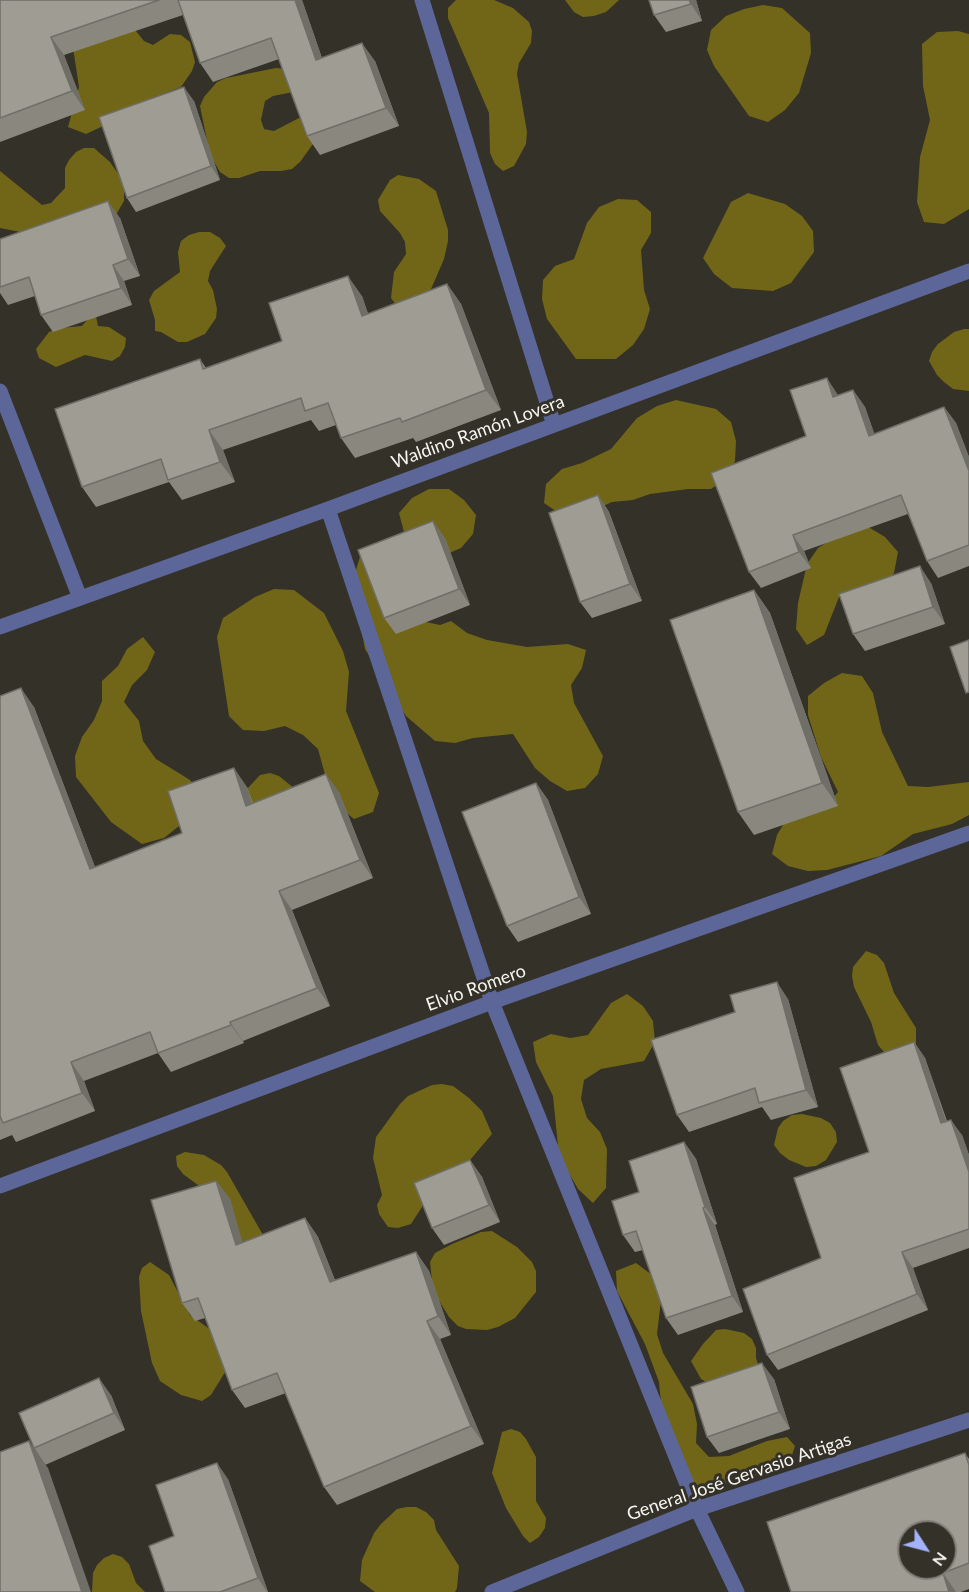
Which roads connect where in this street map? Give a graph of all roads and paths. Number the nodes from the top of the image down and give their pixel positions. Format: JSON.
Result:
{"nodes":[{"id":1,"x":422,"y":0,"type":"edge"},
{"id":2,"x":969,"y":271,"type":"edge"},
{"id":3,"x":0,"y":391,"type":"edge"},
{"id":4,"x":554,"y":425,"type":"junction"},
{"id":5,"x":328,"y":509,"type":"junction"},
{"id":6,"x":80,"y":598,"type":"junction"},
{"id":7,"x":0,"y":627,"type":"edge"},
{"id":8,"x":969,"y":833,"type":"edge"},
{"id":9,"x":492,"y":1002,"type":"junction"},
{"id":10,"x":0,"y":1186,"type":"edge"},
{"id":11,"x":969,"y":1420,"type":"edge"},
{"id":12,"x":697,"y":1509,"type":"junction"},
{"id":13,"x":492,"y":1592,"type":"edge"},
{"id":14,"x":737,"y":1592,"type":"edge"}],
"edges":[{"from":1,"to":4,"type":"street"},
{"from":2,"to":4,"type":"street","name":"Waldino Ramón Lovera"},
{"from":3,"to":6,"type":"street"},
{"from":4,"to":5,"type":"street","name":"Waldino Ramón Lovera"},
{"from":5,"to":6,"type":"street","name":"Waldino Ramón Lovera"},
{"from":5,"to":9,"type":"street"},
{"from":6,"to":7,"type":"street","name":"Waldino Ramón Lovera"},
{"from":8,"to":9,"type":"street","name":"Elvio Romero"},
{"from":9,"to":10,"type":"street","name":"Elvio Romero"},
{"from":9,"to":12,"type":"street"},
{"from":11,"to":12,"type":"street","name":"General José Gervasio Artigas"},
{"from":12,"to":13,"type":"street","name":"General José Gervasio Artigas"},
{"from":12,"to":14,"type":"street"}]}
